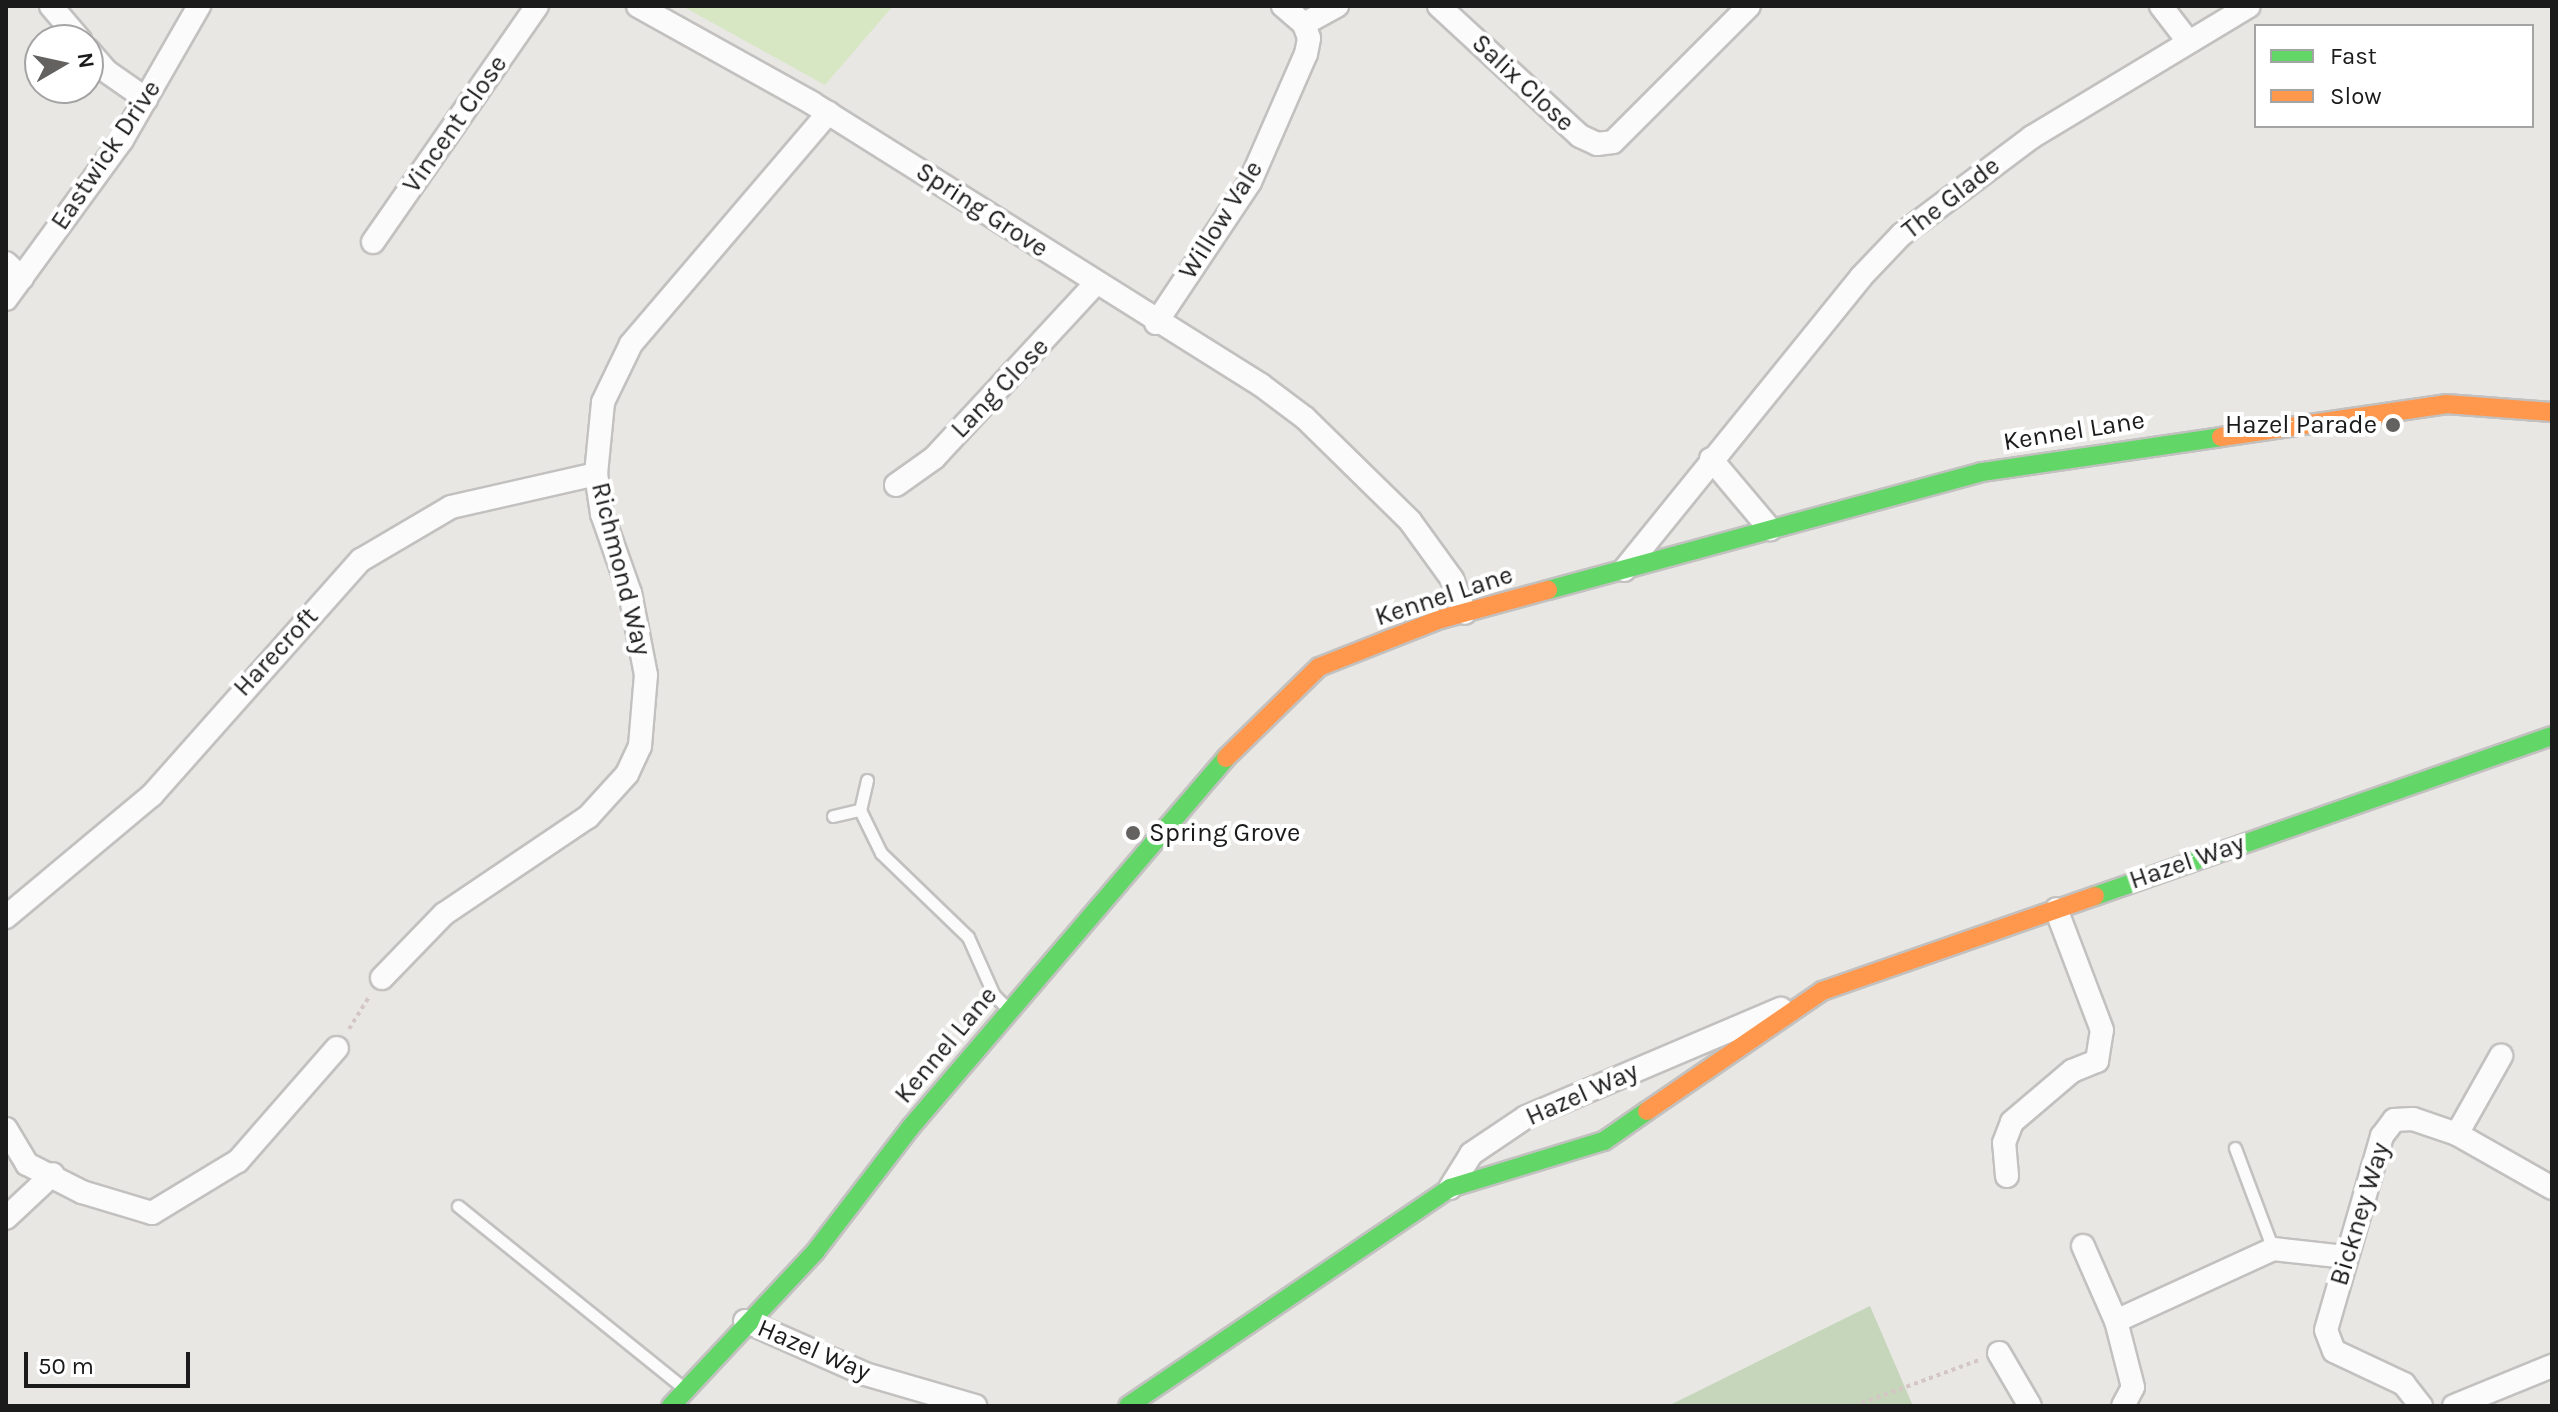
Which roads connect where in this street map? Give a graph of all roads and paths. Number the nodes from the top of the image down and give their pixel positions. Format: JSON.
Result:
{"nodes":[{"id":1,"x":51,"y":6,"type":"edge"},
{"id":2,"x":199,"y":6,"type":"edge"},
{"id":3,"x":537,"y":6,"type":"edge"},
{"id":4,"x":638,"y":6,"type":"edge"},
{"id":5,"x":1283,"y":6,"type":"edge"},
{"id":6,"x":1337,"y":6,"type":"edge"},
{"id":7,"x":1439,"y":6,"type":"edge"},
{"id":8,"x":1749,"y":6,"type":"edge"},
{"id":9,"x":2161,"y":6,"type":"edge"},
{"id":10,"x":2249,"y":6,"type":"edge"},
{"id":11,"x":66,"y":24,"type":"edge"},
{"id":12,"x":1304,"y":24,"type":"junction"},
{"id":13,"x":2188,"y":41,"type":"junction"},
{"id":14,"x":104,"y":69,"type":"edge"},
{"id":15,"x":146,"y":99,"type":"junction"},
{"id":16,"x":828,"y":113,"type":"junction"},
{"id":17,"x":373,"y":242,"type":"dead end"},
{"id":18,"x":14,"y":271,"type":"edge"},
{"id":19,"x":1096,"y":283,"type":"junction"},
{"id":20,"x":6,"y":299,"type":"edge"},
{"id":21,"x":1156,"y":323,"type":"junction"},
{"id":22,"x":2552,"y":412,"type":"edge"},
{"id":23,"x":1711,"y":459,"type":"junction"},
{"id":24,"x":596,"y":474,"type":"junction"},
{"id":25,"x":896,"y":485,"type":"dead end"},
{"id":26,"x":1770,"y":529,"type":"junction"},
{"id":27,"x":1624,"y":570,"type":"junction"},
{"id":28,"x":1465,"y":613,"type":"junction"},
{"id":29,"x":2552,"y":736,"type":"edge"},
{"id":30,"x":867,"y":780,"type":"dead end"},
{"id":31,"x":860,"y":810,"type":"junction"},
{"id":32,"x":833,"y":816,"type":"dead end"},
{"id":33,"x":2056,"y":909,"type":"junction"},
{"id":34,"x":7,"y":918,"type":"edge"},
{"id":35,"x":382,"y":978,"type":"joint"},
{"id":36,"x":1822,"y":991,"type":"junction"},
{"id":37,"x":1009,"y":1010,"type":"junction"},
{"id":38,"x":337,"y":1048,"type":"joint"},
{"id":39,"x":2501,"y":1056,"type":"dead end"},
{"id":40,"x":6,"y":1129,"type":"edge"},
{"id":41,"x":2457,"y":1134,"type":"junction"},
{"id":42,"x":2235,"y":1148,"type":"dead end"},
{"id":43,"x":53,"y":1174,"type":"junction"},
{"id":44,"x":2007,"y":1176,"type":"dead end"},
{"id":45,"x":1450,"y":1188,"type":"junction"},
{"id":46,"x":2552,"y":1188,"type":"edge"},
{"id":47,"x":458,"y":1206,"type":"dead end"},
{"id":48,"x":6,"y":1218,"type":"edge"},
{"id":49,"x":2083,"y":1246,"type":"dead end"},
{"id":50,"x":2273,"y":1249,"type":"junction"},
{"id":51,"x":2345,"y":1257,"type":"junction"},
{"id":52,"x":745,"y":1321,"type":"junction"},
{"id":53,"x":2116,"y":1321,"type":"junction"},
{"id":54,"x":1999,"y":1353,"type":"joint"},
{"id":55,"x":2552,"y":1366,"type":"edge"},
{"id":56,"x":686,"y":1389,"type":"junction"},
{"id":57,"x":671,"y":1406,"type":"edge"},
{"id":58,"x":975,"y":1406,"type":"edge"},
{"id":59,"x":1128,"y":1406,"type":"edge"},
{"id":60,"x":1854,"y":1406,"type":"edge"},
{"id":61,"x":2030,"y":1406,"type":"edge"},
{"id":62,"x":2123,"y":1406,"type":"edge"},
{"id":63,"x":2421,"y":1406,"type":"edge"},
{"id":64,"x":2454,"y":1406,"type":"edge"}],
"edges":[{"from":1,"to":11,"type":"street"},
{"from":2,"to":15,"type":"street","name":"Eastwick Drive"},
{"from":3,"to":17,"type":"street","name":"Vincent Close"},
{"from":4,"to":16,"type":"street","name":"Spring Grove"},
{"from":5,"to":12,"type":"street"},
{"from":6,"to":12,"type":"street"},
{"from":7,"to":8,"type":"street","name":"Salix Close"},
{"from":9,"to":13,"type":"street"},
{"from":10,"to":13,"type":"street","name":"The Glade"},
{"from":12,"to":21,"type":"street","name":"Willow Vale"},
{"from":13,"to":23,"type":"street","name":"The Glade"},
{"from":14,"to":15,"type":"street"},
{"from":15,"to":18,"type":"street","name":"Eastwick Drive"},
{"from":16,"to":19,"type":"street","name":"Spring Grove"},
{"from":16,"to":24,"type":"street","name":"Richmond Way"},
{"from":18,"to":20,"type":"street","name":"Eastwick Drive"},
{"from":19,"to":21,"type":"street","name":"Spring Grove"},
{"from":19,"to":25,"type":"street","name":"Lang Close"},
{"from":21,"to":28,"type":"street","name":"Spring Grove"},
{"from":22,"to":26,"type":"street","name":"Kennel Lane"},
{"from":23,"to":26,"type":"street"},
{"from":23,"to":27,"type":"street","name":"The Glade"},
{"from":24,"to":34,"type":"street","name":"Harecroft"},
{"from":24,"to":35,"type":"street","name":"Richmond Way"},
{"from":26,"to":27,"type":"street","name":"Kennel Lane"},
{"from":27,"to":28,"type":"street","name":"Kennel Lane"},
{"from":28,"to":37,"type":"street","name":"Kennel Lane"},
{"from":29,"to":33,"type":"street","name":"Hazel Way"},
{"from":30,"to":31,"type":"lane"},
{"from":31,"to":32,"type":"lane"},
{"from":31,"to":37,"type":"lane"},
{"from":33,"to":36,"type":"street","name":"Hazel Way"},
{"from":33,"to":44,"type":"street"},
{"from":35,"to":38,"type":"path"},
{"from":36,"to":45,"type":"street","name":"Hazel Way"},
{"from":36,"to":45,"type":"street","name":"Hazel Way"},
{"from":37,"to":52,"type":"street","name":"Kennel Lane"},
{"from":38,"to":43,"type":"street"},
{"from":39,"to":41,"type":"street"},
{"from":40,"to":43,"type":"street"},
{"from":41,"to":46,"type":"street","name":"Bickney Way"},
{"from":41,"to":51,"type":"street","name":"Bickney Way"},
{"from":42,"to":50,"type":"lane"},
{"from":43,"to":48,"type":"street"},
{"from":45,"to":59,"type":"street","name":"Hazel Way"},
{"from":47,"to":56,"type":"lane"},
{"from":49,"to":53,"type":"street"},
{"from":50,"to":51,"type":"street"},
{"from":50,"to":53,"type":"street"},
{"from":51,"to":63,"type":"street","name":"Bickney Way"},
{"from":52,"to":56,"type":"street","name":"Kennel Lane"},
{"from":52,"to":58,"type":"street","name":"Hazel Way"},
{"from":53,"to":62,"type":"street"},
{"from":54,"to":60,"type":"path"},
{"from":54,"to":61,"type":"street"},
{"from":55,"to":64,"type":"street"},
{"from":56,"to":57,"type":"street","name":"Kennel Lane"}]}
